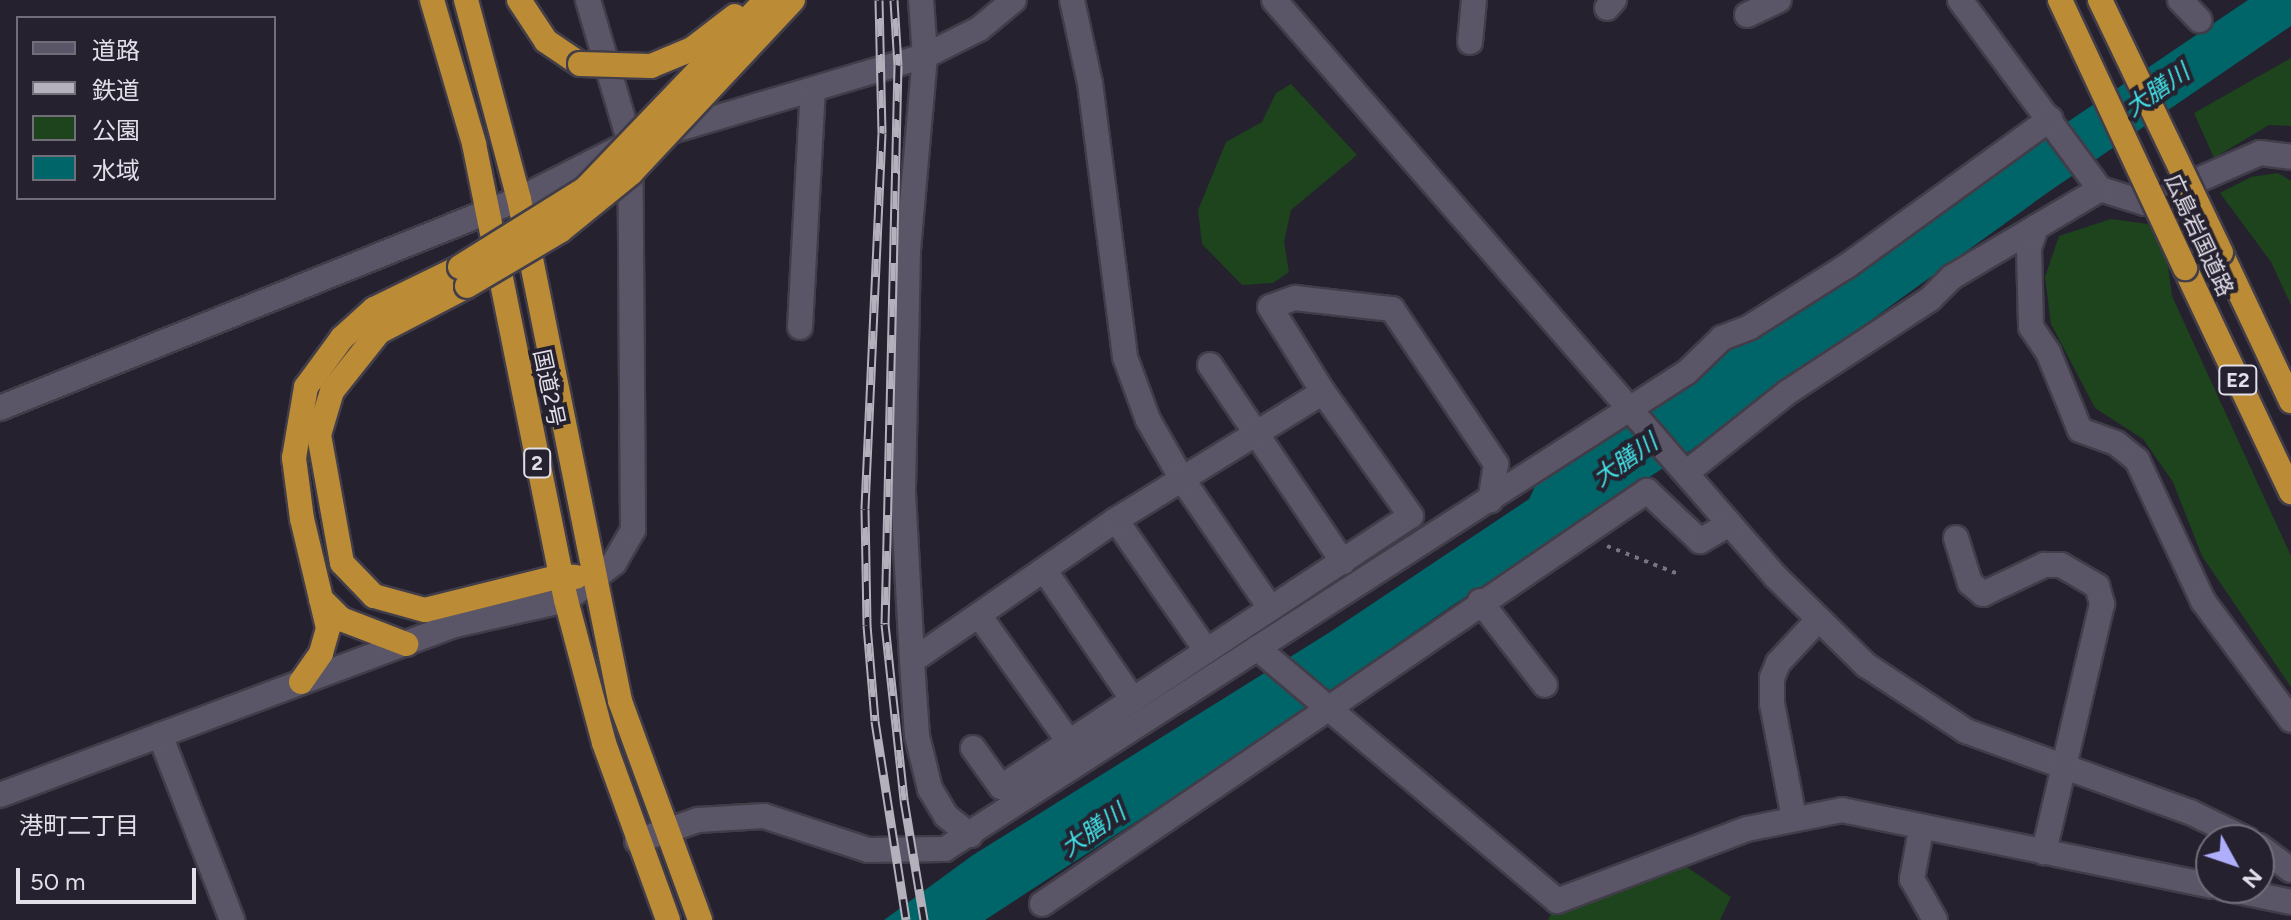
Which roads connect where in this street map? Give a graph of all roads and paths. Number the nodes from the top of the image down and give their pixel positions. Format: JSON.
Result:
{"nodes":[{"id":1,"x":432,"y":0,"type":"edge"},
{"id":2,"x":466,"y":0,"type":"edge"},
{"id":3,"x":519,"y":0,"type":"edge"},
{"id":4,"x":588,"y":0,"type":"edge"},
{"id":5,"x":757,"y":0,"type":"edge"},
{"id":6,"x":766,"y":0,"type":"edge"},
{"id":7,"x":793,"y":0,"type":"edge"},
{"id":8,"x":921,"y":0,"type":"edge"},
{"id":9,"x":1014,"y":0,"type":"edge"},
{"id":10,"x":1072,"y":0,"type":"edge"},
{"id":11,"x":1274,"y":0,"type":"edge"},
{"id":12,"x":1474,"y":0,"type":"edge"},
{"id":13,"x":1779,"y":0,"type":"edge"},
{"id":14,"x":2060,"y":0,"type":"edge"},
{"id":15,"x":2100,"y":0,"type":"edge"},
{"id":16,"x":2180,"y":0,"type":"edge"},
{"id":17,"x":1963,"y":1,"type":"edge"},
{"id":18,"x":1747,"y":15,"type":"dead end"},
{"id":19,"x":2199,"y":20,"type":"dead end"},
{"id":20,"x":1470,"y":42,"type":"dead end"},
{"id":21,"x":925,"y":56,"type":"junction"},
{"id":22,"x":813,"y":90,"type":"junction"},
{"id":23,"x":2053,"y":122,"type":"junction"},
{"id":24,"x":630,"y":143,"type":"junction"},
{"id":25,"x":2291,"y":157,"type":"edge"},
{"id":26,"x":2097,"y":185,"type":"junction"},
{"id":27,"x":519,"y":199,"type":"junction"},
{"id":28,"x":486,"y":212,"type":"junction"},
{"id":29,"x":2036,"y":227,"type":"junction"},
{"id":30,"x":464,"y":276,"type":"junction"},
{"id":31,"x":800,"y":327,"type":"dead end"},
{"id":32,"x":1210,"y":365,"type":"dead end"},
{"id":33,"x":1323,"y":392,"type":"junction"},
{"id":34,"x":2291,"y":401,"type":"edge"},
{"id":35,"x":0,"y":408,"type":"edge"},
{"id":36,"x":1630,"y":409,"type":"junction"},
{"id":37,"x":1260,"y":434,"type":"junction"},
{"id":38,"x":1683,"y":470,"type":"junction"},
{"id":39,"x":1182,"y":479,"type":"junction"},
{"id":40,"x":2291,"y":492,"type":"edge"},
{"id":41,"x":1490,"y":501,"type":"junction"},
{"id":42,"x":1116,"y":520,"type":"junction"},
{"id":43,"x":1730,"y":524,"type":"junction"},
{"id":44,"x":1579,"y":535,"type":"junction"},
{"id":45,"x":1956,"y":538,"type":"dead end"},
{"id":46,"x":1335,"y":567,"type":"junction"},
{"id":47,"x":1045,"y":571,"type":"junction"},
{"id":48,"x":1681,"y":575,"type":"dead end"},
{"id":49,"x":592,"y":578,"type":"junction"},
{"id":50,"x":563,"y":588,"type":"junction"},
{"id":51,"x":321,"y":599,"type":"junction"},
{"id":52,"x":1480,"y":601,"type":"junction"},
{"id":53,"x":1325,"y":605,"type":"junction"},
{"id":54,"x":1269,"y":606,"type":"junction"},
{"id":55,"x":981,"y":618,"type":"junction"},
{"id":56,"x":1818,"y":620,"type":"junction"},
{"id":57,"x":406,"y":644,"type":"junction"},
{"id":58,"x":1206,"y":650,"type":"junction"},
{"id":59,"x":1263,"y":653,"type":"junction"},
{"id":60,"x":912,"y":661,"type":"junction"},
{"id":61,"x":301,"y":682,"type":"junction"},
{"id":62,"x":1545,"y":685,"type":"dead end"},
{"id":63,"x":1133,"y":700,"type":"junction"},
{"id":64,"x":1323,"y":708,"type":"junction"},
{"id":65,"x":2291,"y":720,"type":"edge"},
{"id":66,"x":160,"y":735,"type":"junction"},
{"id":67,"x":1069,"y":742,"type":"junction"},
{"id":68,"x":973,"y":748,"type":"dead end"},
{"id":69,"x":2062,"y":769,"type":"junction"},
{"id":70,"x":0,"y":795,"type":"edge"},
{"id":71,"x":1794,"y":818,"type":"junction"},
{"id":72,"x":2215,"y":824,"type":"edge"},
{"id":73,"x":1921,"y":830,"type":"junction"},
{"id":74,"x":666,"y":831,"type":"junction"},
{"id":75,"x":970,"y":835,"type":"junction"},
{"id":76,"x":637,"y":841,"type":"junction"},
{"id":77,"x":2044,"y":852,"type":"junction"},
{"id":78,"x":2195,"y":883,"type":"edge"},
{"id":79,"x":1042,"y":904,"type":"dead end"},
{"id":80,"x":232,"y":920,"type":"edge"},
{"id":81,"x":668,"y":920,"type":"edge"},
{"id":82,"x":700,"y":920,"type":"edge"},
{"id":83,"x":1935,"y":920,"type":"edge"}],
"edges":[{"from":1,"to":28,"type":"highway","name":"国道2号","number":"2"},
{"from":2,"to":27,"type":"highway","name":"国道2号","number":"2"},
{"from":3,"to":5,"type":"highway","bridge":true},
{"from":4,"to":24,"type":"street"},
{"from":6,"to":30,"type":"highway","bridge":true},
{"from":7,"to":30,"type":"highway","bridge":true},
{"from":8,"to":21,"type":"street"},
{"from":9,"to":21,"type":"street"},
{"from":10,"to":39,"type":"street"},
{"from":11,"to":36,"type":"street"},
{"from":12,"to":20,"type":"street"},
{"from":13,"to":18,"type":"street"},
{"from":14,"to":40,"type":"highway","name":"広島岩国道路","number":"E2","bridge":true},
{"from":15,"to":34,"type":"highway","name":"広島岩国道路","number":"E2","bridge":true},
{"from":16,"to":19,"type":"street"},
{"from":17,"to":23,"type":"street"},
{"from":21,"to":22,"type":"street"},
{"from":21,"to":60,"type":"street"},
{"from":22,"to":24,"type":"street"},
{"from":22,"to":31,"type":"street"},
{"from":23,"to":26,"type":"street"},
{"from":23,"to":36,"type":"street"},
{"from":24,"to":27,"type":"street"},
{"from":24,"to":49,"type":"street"},
{"from":25,"to":26,"type":"street"},
{"from":26,"to":29,"type":"street"},
{"from":27,"to":28,"type":"street"},
{"from":27,"to":49,"type":"highway","name":"国道2号","number":"2"},
{"from":28,"to":35,"type":"street"},
{"from":28,"to":50,"type":"highway","name":"国道2号","number":"2"},
{"from":29,"to":38,"type":"street"},
{"from":29,"to":65,"type":"street"},
{"from":30,"to":50,"type":"highway"},
{"from":30,"to":51,"type":"highway"},
{"from":32,"to":37,"type":"street"},
{"from":33,"to":37,"type":"street"},
{"from":33,"to":41,"type":"street"},
{"from":33,"to":46,"type":"street"},
{"from":36,"to":38,"type":"street"},
{"from":36,"to":41,"type":"street"},
{"from":37,"to":39,"type":"street"},
{"from":37,"to":46,"type":"street"},
{"from":38,"to":43,"type":"street"},
{"from":39,"to":42,"type":"street"},
{"from":39,"to":54,"type":"street"},
{"from":41,"to":53,"type":"street"},
{"from":42,"to":47,"type":"street"},
{"from":42,"to":58,"type":"street"},
{"from":43,"to":44,"type":"street"},
{"from":43,"to":56,"type":"street"},
{"from":44,"to":48,"type":"path"},
{"from":44,"to":52,"type":"street"},
{"from":45,"to":69,"type":"street"},
{"from":46,"to":53,"type":"street"},
{"from":46,"to":54,"type":"street"},
{"from":47,"to":55,"type":"street"},
{"from":47,"to":63,"type":"street"},
{"from":49,"to":50,"type":"highway"},
{"from":49,"to":74,"type":"highway","name":"国道2号","number":"2"},
{"from":50,"to":57,"type":"street"},
{"from":50,"to":76,"type":"highway","name":"国道2号","number":"2"},
{"from":51,"to":57,"type":"highway"},
{"from":51,"to":61,"type":"highway"},
{"from":52,"to":62,"type":"street"},
{"from":52,"to":64,"type":"street"},
{"from":53,"to":59,"type":"street"},
{"from":54,"to":58,"type":"street"},
{"from":55,"to":60,"type":"street"},
{"from":55,"to":67,"type":"street"},
{"from":56,"to":69,"type":"street"},
{"from":56,"to":71,"type":"street"},
{"from":57,"to":61,"type":"street"},
{"from":58,"to":63,"type":"street"},
{"from":59,"to":64,"type":"street"},
{"from":59,"to":75,"type":"street"},
{"from":60,"to":75,"type":"street"},
{"from":61,"to":66,"type":"street"},
{"from":63,"to":67,"type":"street"},
{"from":64,"to":71,"type":"street"},
{"from":64,"to":79,"type":"street"},
{"from":66,"to":70,"type":"street"},
{"from":66,"to":80,"type":"street"},
{"from":67,"to":68,"type":"street"},
{"from":69,"to":72,"type":"street"},
{"from":69,"to":77,"type":"street"},
{"from":71,"to":73,"type":"street"},
{"from":73,"to":77,"type":"street"},
{"from":73,"to":83,"type":"street"},
{"from":74,"to":75,"type":"street"},
{"from":74,"to":76,"type":"street"},
{"from":74,"to":82,"type":"highway","name":"国道2号","number":"2"},
{"from":76,"to":81,"type":"highway","name":"国道2号","number":"2"},
{"from":77,"to":78,"type":"street"}]}
